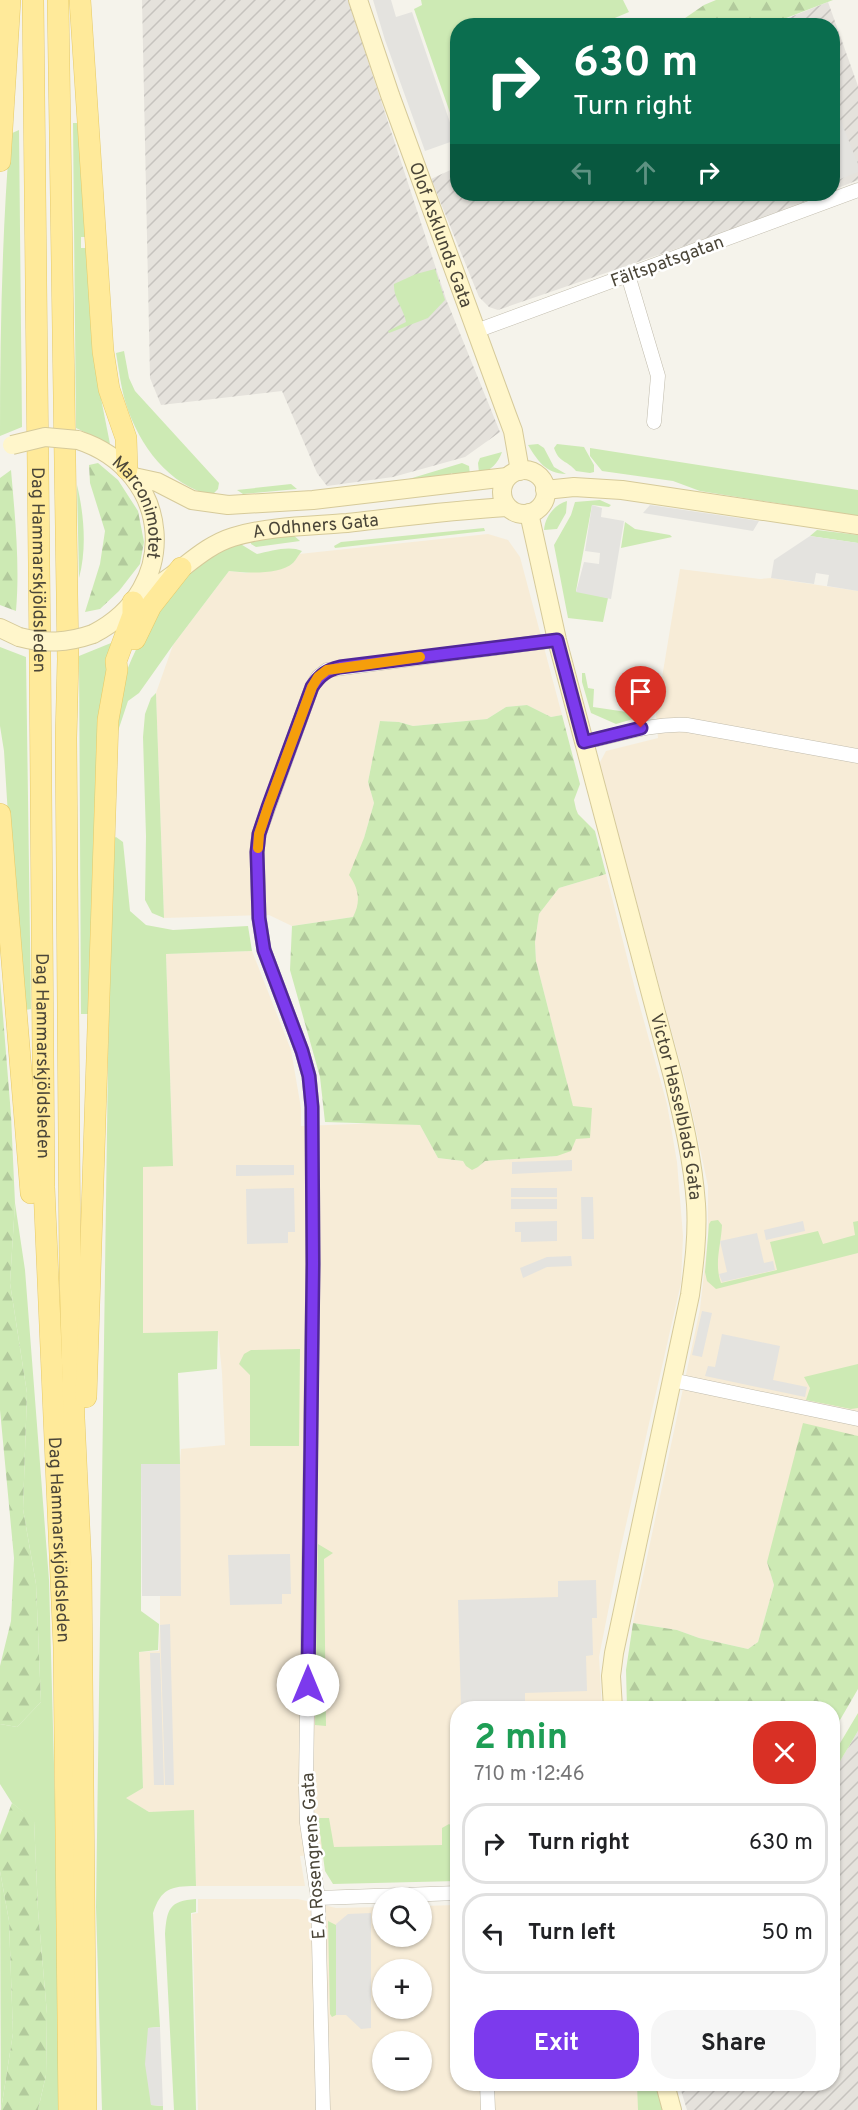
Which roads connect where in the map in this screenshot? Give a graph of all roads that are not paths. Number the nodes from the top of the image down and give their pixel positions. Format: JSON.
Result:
{"nodes":[{"id":1,"x":10,"y":0,"type":"edge"},
{"id":2,"x":33,"y":0,"type":"edge"},
{"id":3,"x":58,"y":0,"type":"edge"},
{"id":4,"x":80,"y":0,"type":"edge"},
{"id":5,"x":358,"y":0,"type":"edge"},
{"id":6,"x":0,"y":161,"type":"edge"},
{"id":7,"x":858,"y":190,"type":"edge"},
{"id":8,"x":840,"y":197,"type":"edge"},
{"id":9,"x":828,"y":201,"type":"edge"},
{"id":10,"x":628,"y":275,"type":"junction"},
{"id":11,"x":476,"y":331,"type":"junction"},
{"id":12,"x":654,"y":422,"type":"dead end"},
{"id":13,"x":6,"y":448,"type":"edge"},
{"id":14,"x":131,"y":473,"type":"junction"},
{"id":15,"x":514,"y":474,"type":"junction"},
{"id":16,"x":545,"y":490,"type":"junction"},
{"id":17,"x":507,"y":507,"type":"junction"},
{"id":18,"x":529,"y":513,"type":"junction"},
{"id":19,"x":858,"y":525,"type":"edge"},
{"id":20,"x":181,"y":568,"type":"junction"},
{"id":21,"x":136,"y":598,"type":"junction"},
{"id":22,"x":0,"y":628,"type":"edge"},
{"id":23,"x":557,"y":640,"type":"junction"},
{"id":24,"x":117,"y":670,"type":"junction"},
{"id":25,"x":584,"y":742,"type":"junction"},
{"id":26,"x":858,"y":756,"type":"edge"},
{"id":27,"x":0,"y":814,"type":"edge"},
{"id":28,"x":672,"y":1380,"type":"junction"},
{"id":29,"x":858,"y":1419,"type":"edge"},
{"id":30,"x":71,"y":1569,"type":"junction"},
{"id":31,"x":613,"y":1701,"type":"edge"},
{"id":32,"x":450,"y":1893,"type":"edge"},
{"id":33,"x":318,"y":1898,"type":"junction"},
{"id":34,"x":487,"y":2091,"type":"edge"},
{"id":35,"x":667,"y":2091,"type":"edge"},
{"id":36,"x":69,"y":2110,"type":"edge"},
{"id":37,"x":86,"y":2110,"type":"edge"},
{"id":38,"x":323,"y":2110,"type":"edge"},
{"id":39,"x":488,"y":2110,"type":"edge"},
{"id":40,"x":672,"y":2110,"type":"edge"}],
"edges":[{"from":1,"to":6,"type":"main road"},
{"from":2,"to":30,"type":"main road","name":"Dag Hammarskjöldsleden"},
{"from":3,"to":30,"type":"main road","name":"Dag Hammarskjöldsleden"},
{"from":4,"to":14,"type":"main road"},
{"from":5,"to":11,"type":"street","name":"Olof Asklunds Gata"},
{"from":7,"to":8,"type":"street","name":"Fältspatsgatan"},
{"from":9,"to":10,"type":"street","name":"Fältspatsgatan"},
{"from":10,"to":11,"type":"street","name":"Fältspatsgatan"},
{"from":10,"to":12,"type":"street"},
{"from":11,"to":15,"type":"street","name":"Olof Asklunds Gata"},
{"from":13,"to":14,"type":"street","name":"Marconimotet","bridge":true},
{"from":14,"to":15,"type":"street","name":"A Odhners Gata"},
{"from":14,"to":21,"type":"street","name":"Marconimotet"},
{"from":15,"to":16,"type":"street"},
{"from":15,"to":17,"type":"street"},
{"from":16,"to":18,"type":"street"},
{"from":16,"to":19,"type":"street"},
{"from":17,"to":18,"type":"street","name":"A Odhners Gata"},
{"from":17,"to":20,"type":"street","name":"A Odhners Gata"},
{"from":18,"to":23,"type":"street","name":"Victor Hasselblads Gata"},
{"from":20,"to":21,"type":"street","name":"A Odhners Gata"},
{"from":20,"to":24,"type":"main road"},
{"from":21,"to":22,"type":"street","name":"Marconimotet","bridge":true},
{"from":21,"to":24,"type":"main road"},
{"from":23,"to":25,"type":"street","name":"Victor Hasselblads Gata"},
{"from":23,"to":33,"type":"street","name":"E A Rosengrens Gata"},
{"from":24,"to":30,"type":"main road"},
{"from":25,"to":26,"type":"street"},
{"from":25,"to":28,"type":"street","name":"Victor Hasselblads Gata"},
{"from":27,"to":30,"type":"main road"},
{"from":28,"to":29,"type":"street"},
{"from":28,"to":31,"type":"street","name":"Victor Hasselblads Gata"},
{"from":30,"to":36,"type":"main road","name":"Dag Hammarskjöldsleden"},
{"from":30,"to":37,"type":"main road","name":"Dag Hammarskjöldsleden"},
{"from":32,"to":33,"type":"street"},
{"from":33,"to":38,"type":"street","name":"E A Rosengrens Gata"},
{"from":34,"to":39,"type":"street"},
{"from":35,"to":40,"type":"street"}]}
